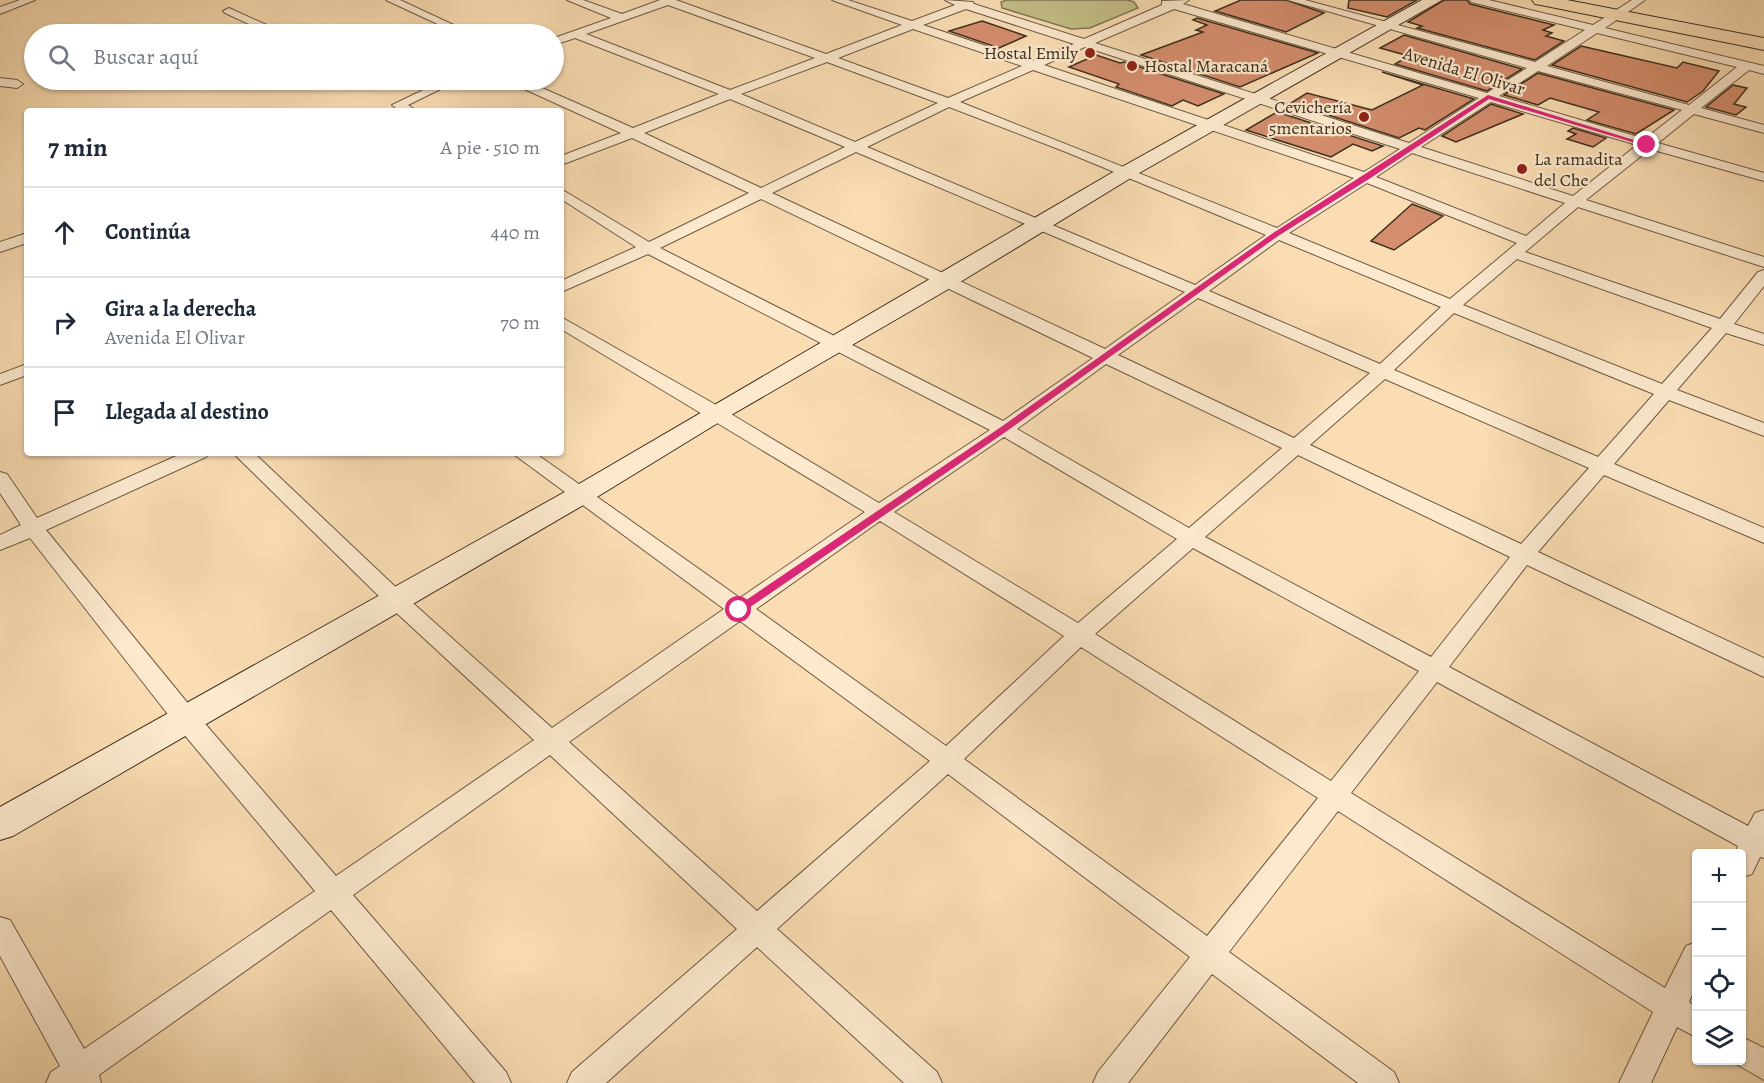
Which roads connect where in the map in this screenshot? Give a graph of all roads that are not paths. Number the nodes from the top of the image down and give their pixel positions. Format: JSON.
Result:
{"nodes":[{"id":1,"x":30,"y":0,"type":"edge"},
{"id":2,"x":391,"y":0,"type":"edge"},
{"id":3,"x":572,"y":0,"type":"edge"},
{"id":4,"x":669,"y":0,"type":"edge"},
{"id":5,"x":837,"y":0,"type":"edge"},
{"id":6,"x":950,"y":0,"type":"edge"},
{"id":7,"x":978,"y":0,"type":"edge"},
{"id":8,"x":1154,"y":0,"type":"edge"},
{"id":9,"x":1293,"y":0,"type":"edge"},
{"id":10,"x":1434,"y":0,"type":"edge"},
{"id":11,"x":1475,"y":0,"type":"edge"},
{"id":12,"x":1541,"y":0,"type":"edge"},
{"id":13,"x":1640,"y":0,"type":"edge"},
{"id":14,"x":0,"y":2,"type":"edge"},
{"id":15,"x":1178,"y":2,"type":"edge"},
{"id":16,"x":14,"y":5,"type":"junction"},
{"id":17,"x":965,"y":5,"type":"junction"},
{"id":18,"x":0,"y":11,"type":"edge"},
{"id":19,"x":230,"y":11,"type":"dead end"},
{"id":20,"x":1615,"y":16,"type":"junction"},
{"id":21,"x":623,"y":18,"type":"junction"},
{"id":22,"x":257,"y":24,"type":"edge"},
{"id":23,"x":445,"y":24,"type":"edge"},
{"id":24,"x":913,"y":25,"type":"junction"},
{"id":25,"x":1388,"y":26,"type":"junction"},
{"id":26,"x":1593,"y":30,"type":"junction"},
{"id":27,"x":575,"y":34,"type":"junction"},
{"id":28,"x":564,"y":38,"type":"edge"},
{"id":29,"x":1085,"y":44,"type":"junction"},
{"id":30,"x":1764,"y":44,"type":"edge"},
{"id":31,"x":1341,"y":52,"type":"junction"},
{"id":32,"x":827,"y":57,"type":"junction"},
{"id":33,"x":1034,"y":66,"type":"junction"},
{"id":34,"x":1536,"y":67,"type":"junction"},
{"id":35,"x":1755,"y":68,"type":"edge"},
{"id":36,"x":0,"y":82,"type":"edge"},
{"id":37,"x":17,"y":84,"type":"dead end"},
{"id":38,"x":436,"y":90,"type":"edge"},
{"id":39,"x":537,"y":90,"type":"edge"},
{"id":40,"x":730,"y":94,"type":"junction"},
{"id":41,"x":1488,"y":97,"type":"junction"},
{"id":42,"x":1259,"y":98,"type":"junction"},
{"id":43,"x":950,"y":102,"type":"junction"},
{"id":44,"x":404,"y":108,"type":"edge"},
{"id":45,"x":1691,"y":110,"type":"junction"},
{"id":46,"x":1209,"y":126,"type":"junction"},
{"id":47,"x":1764,"y":129,"type":"edge"},
{"id":48,"x":633,"y":133,"type":"junction"},
{"id":49,"x":1647,"y":145,"type":"junction"},
{"id":50,"x":856,"y":147,"type":"junction"},
{"id":51,"x":1408,"y":148,"type":"junction"},
{"id":52,"x":564,"y":160,"type":"edge"},
{"id":53,"x":1127,"y":172,"type":"junction"},
{"id":54,"x":1764,"y":177,"type":"edge"},
{"id":55,"x":1367,"y":178,"type":"junction"},
{"id":56,"x":760,"y":194,"type":"junction"},
{"id":57,"x":564,"y":195,"type":"edge"},
{"id":58,"x":1578,"y":200,"type":"junction"},
{"id":59,"x":1039,"y":225,"type":"junction"},
{"id":60,"x":1276,"y":235,"type":"junction"},
{"id":61,"x":24,"y":241,"type":"edge"},
{"id":62,"x":0,"y":247,"type":"edge"},
{"id":63,"x":1521,"y":247,"type":"junction"},
{"id":64,"x":648,"y":248,"type":"junction"},
{"id":65,"x":1764,"y":262,"type":"edge"},
{"id":66,"x":1764,"y":275,"type":"edge"},
{"id":67,"x":944,"y":282,"type":"junction"},
{"id":68,"x":564,"y":286,"type":"edge"},
{"id":69,"x":1196,"y":291,"type":"junction"},
{"id":70,"x":1452,"y":306,"type":"junction"},
{"id":71,"x":564,"y":324,"type":"edge"},
{"id":72,"x":1723,"y":326,"type":"junction"},
{"id":73,"x":1764,"y":340,"type":"edge"},
{"id":74,"x":836,"y":344,"type":"junction"},
{"id":75,"x":1104,"y":356,"type":"junction"},
{"id":76,"x":24,"y":370,"type":"edge"},
{"id":77,"x":1382,"y":372,"type":"junction"},
{"id":78,"x":0,"y":380,"type":"edge"},
{"id":79,"x":1664,"y":392,"type":"junction"},
{"id":80,"x":717,"y":412,"type":"junction"},
{"id":81,"x":1004,"y":429,"type":"junction"},
{"id":82,"x":1764,"y":430,"type":"edge"},
{"id":83,"x":1296,"y":447,"type":"junction"},
{"id":84,"x":192,"y":456,"type":"edge"},
{"id":85,"x":246,"y":456,"type":"edge"},
{"id":86,"x":526,"y":456,"type":"edge"},
{"id":87,"x":1600,"y":466,"type":"junction"},
{"id":88,"x":0,"y":478,"type":"edge"},
{"id":89,"x":582,"y":494,"type":"junction"},
{"id":90,"x":878,"y":513,"type":"junction"},
{"id":91,"x":33,"y":528,"type":"junction"},
{"id":92,"x":1190,"y":537,"type":"junction"},
{"id":93,"x":1764,"y":537,"type":"edge"},
{"id":94,"x":0,"y":543,"type":"edge"},
{"id":95,"x":1525,"y":553,"type":"junction"},
{"id":96,"x":396,"y":600,"type":"junction"},
{"id":97,"x":739,"y":610,"type":"junction"},
{"id":98,"x":1079,"y":635,"type":"junction"},
{"id":99,"x":1764,"y":668,"type":"edge"},
{"id":100,"x":1434,"y":671,"type":"junction"},
{"id":101,"x":186,"y":719,"type":"junction"},
{"id":102,"x":552,"y":742,"type":"junction"},
{"id":103,"x":947,"y":760,"type":"junction"},
{"id":104,"x":1336,"y":796,"type":"junction"},
{"id":105,"x":0,"y":825,"type":"edge"},
{"id":106,"x":1761,"y":837,"type":"edge"},
{"id":107,"x":1746,"y":860,"type":"edge"},
{"id":108,"x":334,"y":894,"type":"junction"},
{"id":109,"x":757,"y":928,"type":"junction"},
{"id":110,"x":0,"y":929,"type":"edge"},
{"id":111,"x":1211,"y":955,"type":"junction"},
{"id":112,"x":1695,"y":957,"type":"edge"},
{"id":113,"x":1670,"y":1006,"type":"junction"},
{"id":114,"x":1692,"y":1020,"type":"edge"},
{"id":115,"x":1746,"y":1054,"type":"edge"},
{"id":116,"x":1764,"y":1065,"type":"edge"},
{"id":117,"x":76,"y":1079,"type":"edge"},
{"id":118,"x":495,"y":1083,"type":"edge"},
{"id":119,"x":583,"y":1083,"type":"edge"},
{"id":120,"x":926,"y":1083,"type":"edge"},
{"id":121,"x":1109,"y":1083,"type":"edge"},
{"id":122,"x":1383,"y":1083,"type":"edge"},
{"id":123,"x":1635,"y":1083,"type":"edge"}],
"edges":[{"from":1,"to":16,"type":"street"},
{"from":2,"to":23,"type":"street"},
{"from":3,"to":21,"type":"street"},
{"from":4,"to":21,"type":"street"},
{"from":4,"to":32,"type":"street"},
{"from":5,"to":24,"type":"street"},
{"from":6,"to":17,"type":"street"},
{"from":7,"to":17,"type":"street"},
{"from":8,"to":15,"type":"street","name":"Avenida El Olivar"},
{"from":9,"to":25,"type":"street"},
{"from":10,"to":25,"type":"street"},
{"from":11,"to":26,"type":"street"},
{"from":12,"to":20,"type":"highway"},
{"from":13,"to":20,"type":"street"},
{"from":14,"to":16,"type":"street"},
{"from":15,"to":29,"type":"street"},
{"from":15,"to":31,"type":"street","name":"Avenida El Olivar"},
{"from":16,"to":18,"type":"street"},
{"from":17,"to":24,"type":"street"},
{"from":17,"to":29,"type":"street"},
{"from":19,"to":22,"type":"street"},
{"from":20,"to":26,"type":"street"},
{"from":20,"to":30,"type":"highway"},
{"from":21,"to":27,"type":"street"},
{"from":24,"to":32,"type":"street"},
{"from":24,"to":33,"type":"street"},
{"from":25,"to":31,"type":"street"},
{"from":25,"to":34,"type":"street"},
{"from":26,"to":34,"type":"street"},
{"from":26,"to":35,"type":"street"},
{"from":27,"to":28,"type":"street"},
{"from":27,"to":40,"type":"street"},
{"from":29,"to":33,"type":"street"},
{"from":29,"to":42,"type":"street"},
{"from":31,"to":41,"type":"street","name":"Avenida El Olivar"},
{"from":31,"to":42,"type":"street"},
{"from":32,"to":40,"type":"street"},
{"from":32,"to":43,"type":"street"},
{"from":33,"to":43,"type":"street"},
{"from":33,"to":46,"type":"street"},
{"from":34,"to":41,"type":"street"},
{"from":34,"to":45,"type":"street"},
{"from":35,"to":45,"type":"street"},
{"from":36,"to":37,"type":"street"},
{"from":38,"to":44,"type":"street"},
{"from":39,"to":48,"type":"street"},
{"from":40,"to":48,"type":"street"},
{"from":40,"to":50,"type":"street"},
{"from":41,"to":49,"type":"street","name":"Avenida El Olivar"},
{"from":41,"to":51,"type":"street"},
{"from":42,"to":46,"type":"street"},
{"from":42,"to":51,"type":"street"},
{"from":43,"to":50,"type":"street"},
{"from":43,"to":53,"type":"street"},
{"from":45,"to":47,"type":"street"},
{"from":45,"to":49,"type":"street"},
{"from":46,"to":53,"type":"street"},
{"from":46,"to":55,"type":"street"},
{"from":48,"to":52,"type":"street"},
{"from":48,"to":56,"type":"street"},
{"from":49,"to":54,"type":"street","name":"Avenida El Olivar"},
{"from":49,"to":58,"type":"street"},
{"from":50,"to":56,"type":"street"},
{"from":50,"to":59,"type":"street"},
{"from":51,"to":55,"type":"street"},
{"from":51,"to":58,"type":"street"},
{"from":53,"to":59,"type":"street"},
{"from":53,"to":60,"type":"street"},
{"from":55,"to":60,"type":"street"},
{"from":55,"to":63,"type":"street"},
{"from":56,"to":64,"type":"street"},
{"from":56,"to":67,"type":"street"},
{"from":57,"to":64,"type":"street"},
{"from":58,"to":63,"type":"street"},
{"from":58,"to":65,"type":"street"},
{"from":59,"to":67,"type":"street"},
{"from":59,"to":69,"type":"street"},
{"from":60,"to":69,"type":"street"},
{"from":60,"to":70,"type":"street"},
{"from":61,"to":62,"type":"street"},
{"from":63,"to":70,"type":"street"},
{"from":63,"to":72,"type":"street"},
{"from":64,"to":68,"type":"street"},
{"from":64,"to":74,"type":"street"},
{"from":66,"to":72,"type":"street"},
{"from":67,"to":74,"type":"street"},
{"from":67,"to":75,"type":"street"},
{"from":69,"to":75,"type":"street"},
{"from":69,"to":77,"type":"street"},
{"from":70,"to":77,"type":"street"},
{"from":70,"to":79,"type":"street"},
{"from":71,"to":80,"type":"street"},
{"from":72,"to":73,"type":"street"},
{"from":72,"to":79,"type":"street"},
{"from":74,"to":80,"type":"street"},
{"from":74,"to":81,"type":"street"},
{"from":75,"to":81,"type":"street"},
{"from":75,"to":83,"type":"street"},
{"from":76,"to":78,"type":"street"},
{"from":77,"to":83,"type":"street"},
{"from":77,"to":87,"type":"street"},
{"from":79,"to":82,"type":"street"},
{"from":79,"to":87,"type":"street"},
{"from":80,"to":89,"type":"street"},
{"from":80,"to":90,"type":"street"},
{"from":81,"to":90,"type":"street"},
{"from":81,"to":92,"type":"street"},
{"from":83,"to":92,"type":"street"},
{"from":83,"to":95,"type":"street"},
{"from":84,"to":91,"type":"street"},
{"from":85,"to":96,"type":"street"},
{"from":86,"to":89,"type":"street"},
{"from":87,"to":93,"type":"street"},
{"from":87,"to":95,"type":"street"},
{"from":88,"to":91,"type":"street"},
{"from":89,"to":96,"type":"street"},
{"from":89,"to":97,"type":"street"},
{"from":90,"to":97,"type":"street"},
{"from":90,"to":98,"type":"street"},
{"from":91,"to":94,"type":"street"},
{"from":91,"to":101,"type":"street"},
{"from":92,"to":98,"type":"street"},
{"from":92,"to":100,"type":"street"},
{"from":95,"to":99,"type":"street"},
{"from":95,"to":100,"type":"street"},
{"from":96,"to":101,"type":"street"},
{"from":96,"to":102,"type":"street"},
{"from":97,"to":102,"type":"street"},
{"from":97,"to":103,"type":"street"},
{"from":98,"to":103,"type":"street"},
{"from":98,"to":104,"type":"street"},
{"from":100,"to":104,"type":"street"},
{"from":100,"to":106,"type":"street"},
{"from":101,"to":105,"type":"street"},
{"from":101,"to":108,"type":"street"},
{"from":102,"to":108,"type":"street"},
{"from":102,"to":109,"type":"street"},
{"from":103,"to":109,"type":"street"},
{"from":103,"to":111,"type":"street"},
{"from":104,"to":111,"type":"street"},
{"from":104,"to":113,"type":"street"},
{"from":106,"to":107,"type":"street"},
{"from":108,"to":117,"type":"street"},
{"from":108,"to":118,"type":"street"},
{"from":109,"to":119,"type":"street"},
{"from":109,"to":120,"type":"street"},
{"from":110,"to":117,"type":"street"},
{"from":111,"to":121,"type":"street"},
{"from":111,"to":122,"type":"street"},
{"from":112,"to":113,"type":"street"},
{"from":113,"to":114,"type":"street"},
{"from":113,"to":123,"type":"street"},
{"from":115,"to":116,"type":"street"}]}
